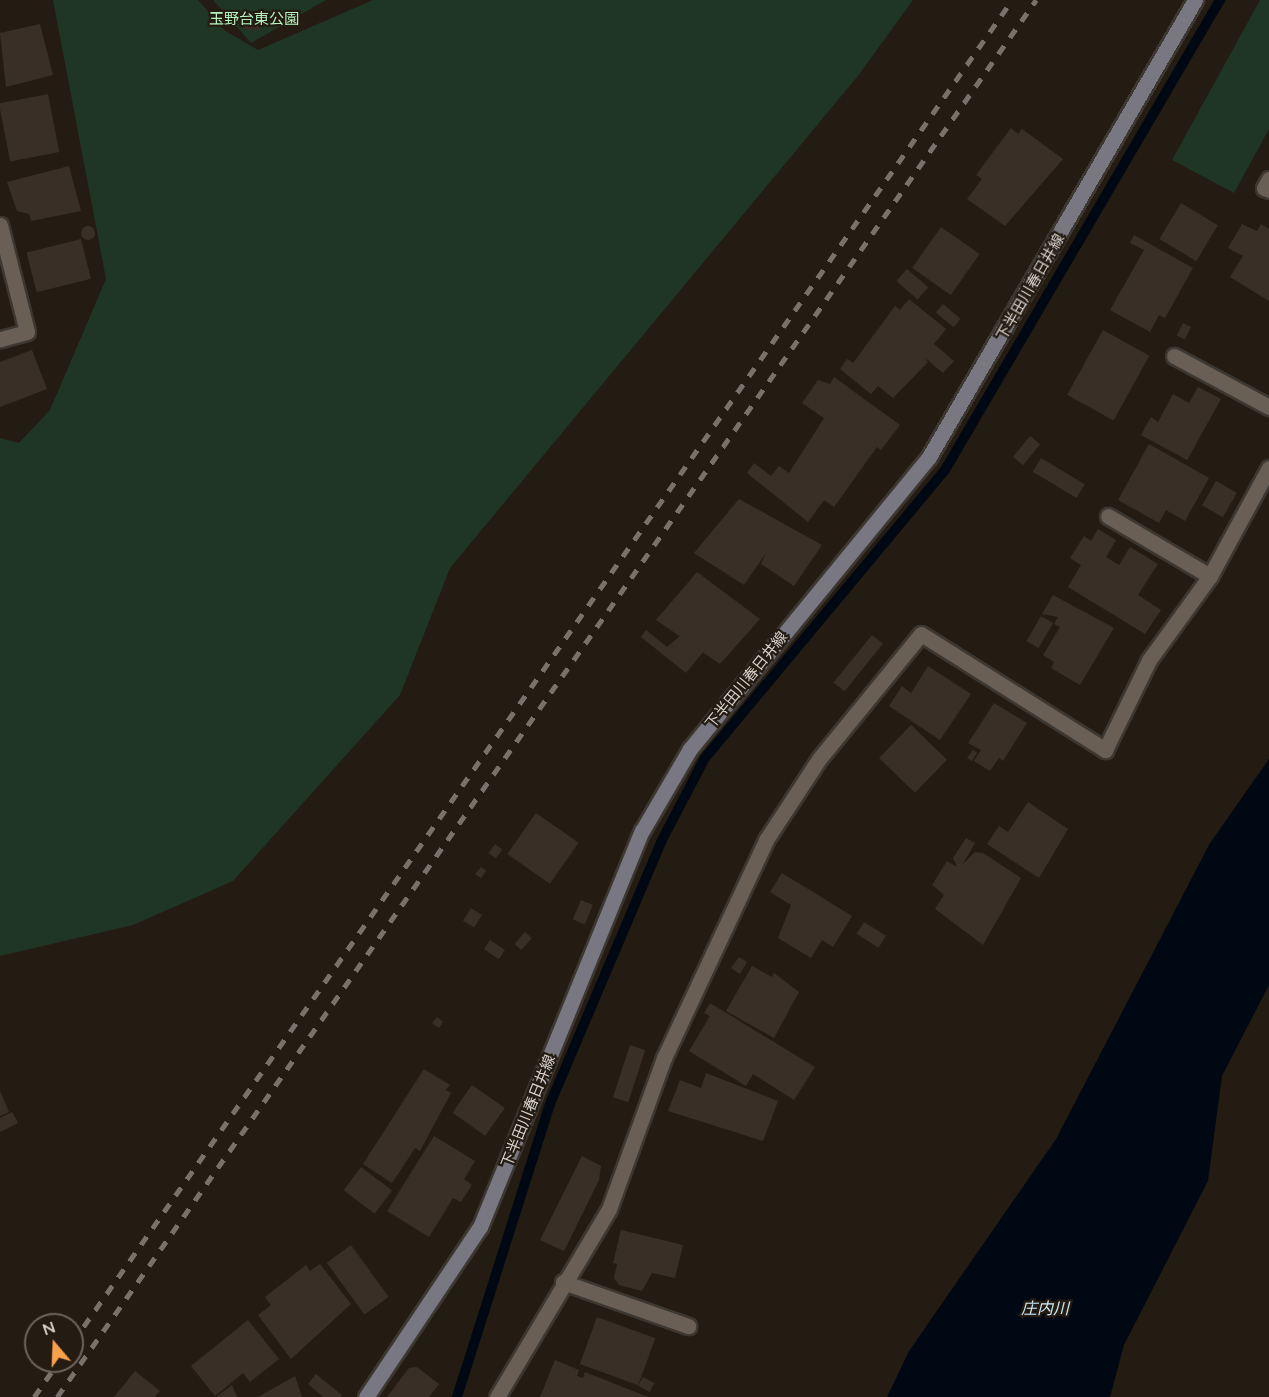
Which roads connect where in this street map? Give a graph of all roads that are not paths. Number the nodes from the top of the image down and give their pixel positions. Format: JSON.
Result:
{"nodes":[{"id":1,"x":1195,"y":0,"type":"edge"},
{"id":2,"x":1269,"y":178,"type":"edge"},
{"id":3,"x":1269,"y":190,"type":"edge"},
{"id":4,"x":0,"y":225,"type":"edge"},
{"id":5,"x":0,"y":339,"type":"edge"},
{"id":6,"x":1174,"y":356,"type":"dead end"},
{"id":7,"x":1269,"y":407,"type":"edge"},
{"id":8,"x":1269,"y":468,"type":"edge"},
{"id":9,"x":1108,"y":516,"type":"dead end"},
{"id":10,"x":1210,"y":576,"type":"junction"},
{"id":11,"x":563,"y":1282,"type":"junction"},
{"id":12,"x":688,"y":1326,"type":"dead end"},
{"id":13,"x":366,"y":1397,"type":"edge"},
{"id":14,"x":497,"y":1397,"type":"edge"}],
"edges":[{"from":1,"to":13,"type":"main road","name":"下半田川春日井線"},
{"from":2,"to":3,"type":"street"},
{"from":4,"to":5,"type":"street"},
{"from":6,"to":7,"type":"street"},
{"from":8,"to":10,"type":"street"},
{"from":9,"to":10,"type":"street"},
{"from":10,"to":11,"type":"street"},
{"from":11,"to":12,"type":"street"},
{"from":11,"to":14,"type":"street"}]}
